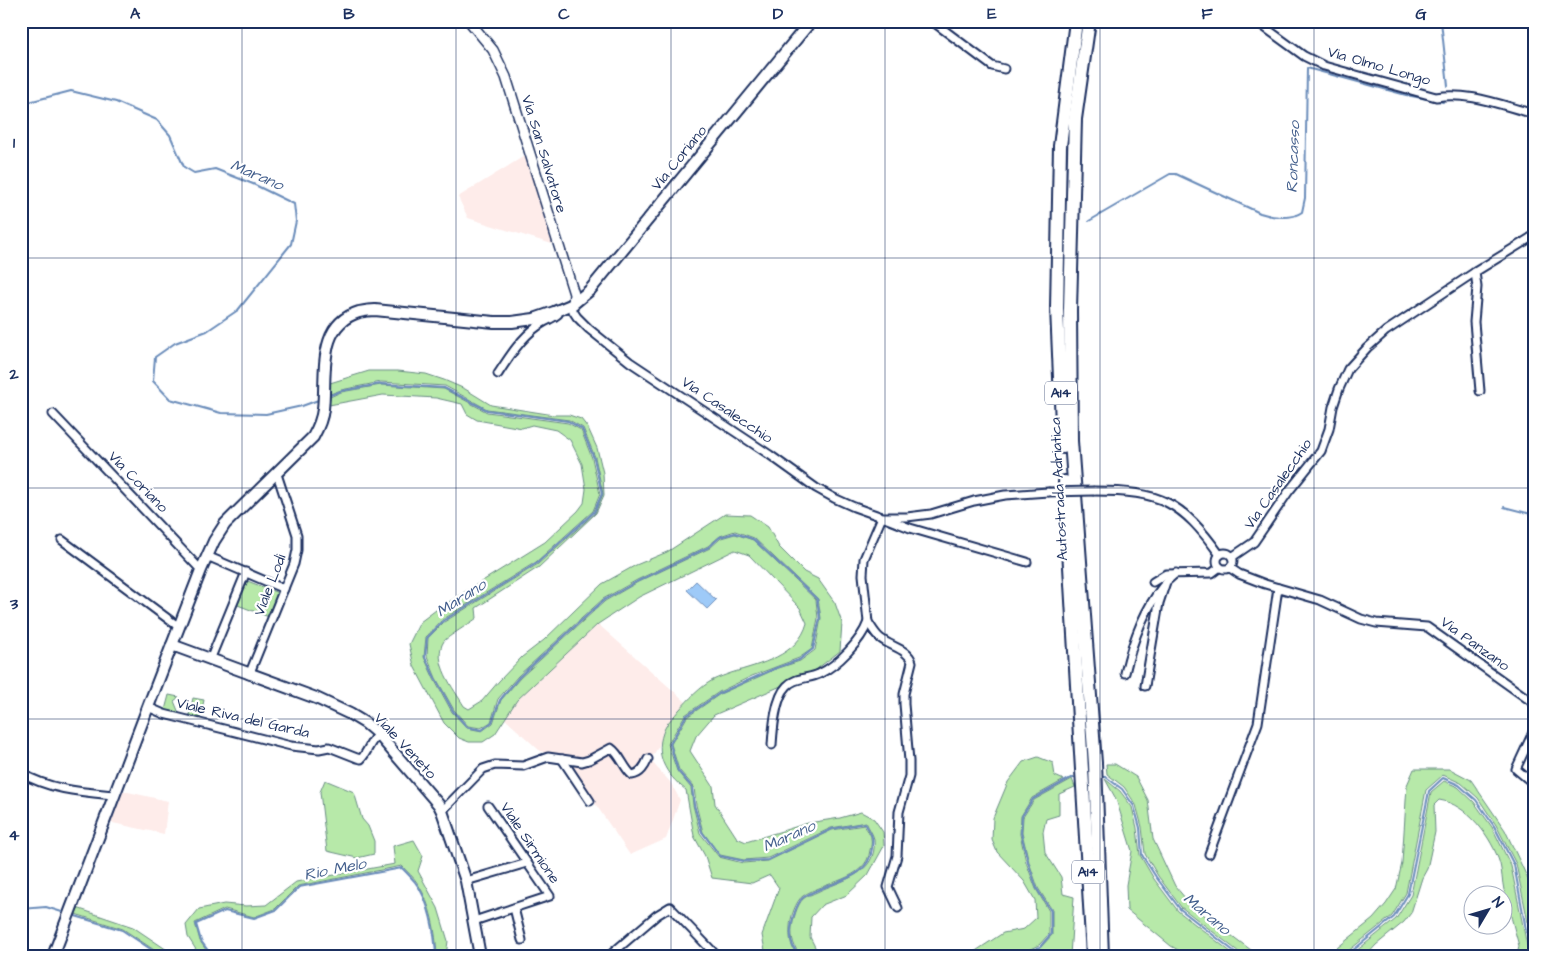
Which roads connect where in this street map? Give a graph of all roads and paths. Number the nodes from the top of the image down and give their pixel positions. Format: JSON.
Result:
{"nodes":[{"id":1,"x":469,"y":21,"type":"edge"},
{"id":2,"x":811,"y":21,"type":"edge"},
{"id":3,"x":932,"y":21,"type":"edge"},
{"id":4,"x":1076,"y":21,"type":"edge"},
{"id":5,"x":1089,"y":21,"type":"edge"},
{"id":6,"x":1256,"y":21,"type":"edge"},
{"id":7,"x":1004,"y":69,"type":"dead end"},
{"id":8,"x":1535,"y":114,"type":"edge"},
{"id":9,"x":1535,"y":235,"type":"edge"},
{"id":10,"x":1474,"y":272,"type":"junction"},
{"id":11,"x":569,"y":306,"type":"junction"},
{"id":12,"x":498,"y":374,"type":"dead end"},
{"id":13,"x":1480,"y":391,"type":"dead end"},
{"id":14,"x":53,"y":414,"type":"dead end"},
{"id":15,"x":277,"y":474,"type":"junction"},
{"id":16,"x":882,"y":517,"type":"junction"},
{"id":17,"x":62,"y":540,"type":"dead end"},
{"id":18,"x":1220,"y":555,"type":"junction"},
{"id":19,"x":207,"y":556,"type":"junction"},
{"id":20,"x":1232,"y":557,"type":"junction"},
{"id":21,"x":1026,"y":562,"type":"dead end"},
{"id":22,"x":1220,"y":567,"type":"junction"},
{"id":23,"x":1230,"y":568,"type":"junction"},
{"id":24,"x":201,"y":570,"type":"junction"},
{"id":25,"x":246,"y":572,"type":"junction"},
{"id":26,"x":1176,"y":573,"type":"junction"},
{"id":27,"x":1153,"y":582,"type":"dead end"},
{"id":28,"x":1166,"y":582,"type":"junction"},
{"id":29,"x":1278,"y":588,"type":"junction"},
{"id":30,"x":284,"y":589,"type":"junction"},
{"id":31,"x":868,"y":622,"type":"junction"},
{"id":32,"x":179,"y":627,"type":"junction"},
{"id":33,"x":172,"y":645,"type":"junction"},
{"id":34,"x":210,"y":660,"type":"junction"},
{"id":35,"x":1125,"y":673,"type":"dead end"},
{"id":36,"x":249,"y":675,"type":"junction"},
{"id":37,"x":1145,"y":686,"type":"dead end"},
{"id":38,"x":1535,"y":704,"type":"edge"},
{"id":39,"x":148,"y":707,"type":"junction"},
{"id":40,"x":1535,"y":728,"type":"edge"},
{"id":41,"x":378,"y":734,"type":"junction"},
{"id":42,"x":772,"y":745,"type":"dead end"},
{"id":43,"x":562,"y":759,"type":"junction"},
{"id":44,"x":648,"y":759,"type":"dead end"},
{"id":45,"x":21,"y":773,"type":"edge"},
{"id":46,"x":1535,"y":785,"type":"edge"},
{"id":47,"x":114,"y":795,"type":"junction"},
{"id":48,"x":590,"y":801,"type":"dead end"},
{"id":49,"x":488,"y":806,"type":"dead end"},
{"id":50,"x":442,"y":811,"type":"junction"},
{"id":51,"x":1209,"y":854,"type":"dead end"},
{"id":52,"x":527,"y":862,"type":"junction"},
{"id":53,"x":466,"y":882,"type":"junction"},
{"id":54,"x":514,"y":908,"type":"junction"},
{"id":55,"x":898,"y":908,"type":"dead end"},
{"id":56,"x":474,"y":921,"type":"junction"},
{"id":57,"x":522,"y":940,"type":"dead end"},
{"id":58,"x":54,"y":956,"type":"edge"},
{"id":59,"x":480,"y":956,"type":"edge"},
{"id":60,"x":609,"y":956,"type":"edge"},
{"id":61,"x":717,"y":956,"type":"edge"},
{"id":62,"x":1093,"y":956,"type":"edge"},
{"id":63,"x":1102,"y":956,"type":"edge"}],
"edges":[{"from":1,"to":11,"type":"street","name":"Via San Salvatore"},
{"from":2,"to":11,"type":"main road","name":"Via Coriano"},
{"from":3,"to":7,"type":"street"},
{"from":4,"to":62,"type":"highway","name":"Autostrada Adriatica","number":"A14"},
{"from":5,"to":63,"type":"highway","name":"Autostrada Adriatica","number":"A14"},
{"from":6,"to":8,"type":"street","name":"Via Olmo Longo"},
{"from":9,"to":10,"type":"street","name":"Via Casalecchio"},
{"from":10,"to":13,"type":"street"},
{"from":10,"to":20,"type":"street","name":"Via Casalecchio"},
{"from":11,"to":12,"type":"street","name":"Via Coriano"},
{"from":11,"to":15,"type":"main road","name":"Via Coriano"},
{"from":11,"to":16,"type":"street","name":"Via Casalecchio"},
{"from":14,"to":24,"type":"street","name":"Via Coriano"},
{"from":15,"to":19,"type":"main road","name":"Via Coriano"},
{"from":15,"to":30,"type":"street","name":"Viale Lodi"},
{"from":16,"to":18,"type":"street","name":"Via Casalecchio","bridge":true},
{"from":16,"to":21,"type":"street","name":"Via Casalecchio"},
{"from":16,"to":31,"type":"street"},
{"from":17,"to":32,"type":"street"},
{"from":18,"to":20,"type":"street"},
{"from":18,"to":22,"type":"street"},
{"from":19,"to":24,"type":"main road","name":"Via Coriano"},
{"from":19,"to":25,"type":"street"},
{"from":20,"to":23,"type":"street"},
{"from":22,"to":23,"type":"street"},
{"from":22,"to":26,"type":"street"},
{"from":23,"to":29,"type":"street","name":"Via Panzano"},
{"from":24,"to":32,"type":"main road","name":"Via Coriano"},
{"from":25,"to":30,"type":"street"},
{"from":25,"to":34,"type":"street"},
{"from":26,"to":27,"type":"street"},
{"from":26,"to":28,"type":"street"},
{"from":28,"to":35,"type":"street"},
{"from":28,"to":37,"type":"street"},
{"from":29,"to":38,"type":"street","name":"Via Panzano"},
{"from":29,"to":51,"type":"street"},
{"from":30,"to":36,"type":"street","name":"Viale Lodi"},
{"from":31,"to":42,"type":"street"},
{"from":31,"to":55,"type":"street"},
{"from":32,"to":33,"type":"main road","name":"Via Coriano"},
{"from":33,"to":34,"type":"main road","name":"Viale Veneto"},
{"from":33,"to":39,"type":"main road","name":"Via Coriano"},
{"from":34,"to":36,"type":"main road","name":"Viale Veneto"},
{"from":36,"to":41,"type":"main road","name":"Viale Veneto"},
{"from":39,"to":41,"type":"street","name":"Viale Riva del Garda"},
{"from":39,"to":47,"type":"main road","name":"Via Coriano"},
{"from":40,"to":46,"type":"street"},
{"from":41,"to":50,"type":"main road","name":"Viale Veneto"},
{"from":43,"to":44,"type":"street"},
{"from":43,"to":48,"type":"street"},
{"from":43,"to":50,"type":"street"},
{"from":45,"to":47,"type":"street"},
{"from":47,"to":58,"type":"main road","name":"Via Coriano"},
{"from":49,"to":52,"type":"street","name":"Viale Sirmione"},
{"from":50,"to":53,"type":"main road","name":"Viale Veneto"},
{"from":52,"to":53,"type":"street"},
{"from":52,"to":54,"type":"street","name":"Viale Sirmione"},
{"from":53,"to":56,"type":"main road","name":"Viale Veneto"},
{"from":54,"to":56,"type":"street"},
{"from":54,"to":57,"type":"street"},
{"from":56,"to":59,"type":"main road","name":"Viale Veneto"},
{"from":60,"to":61,"type":"street"}]}
